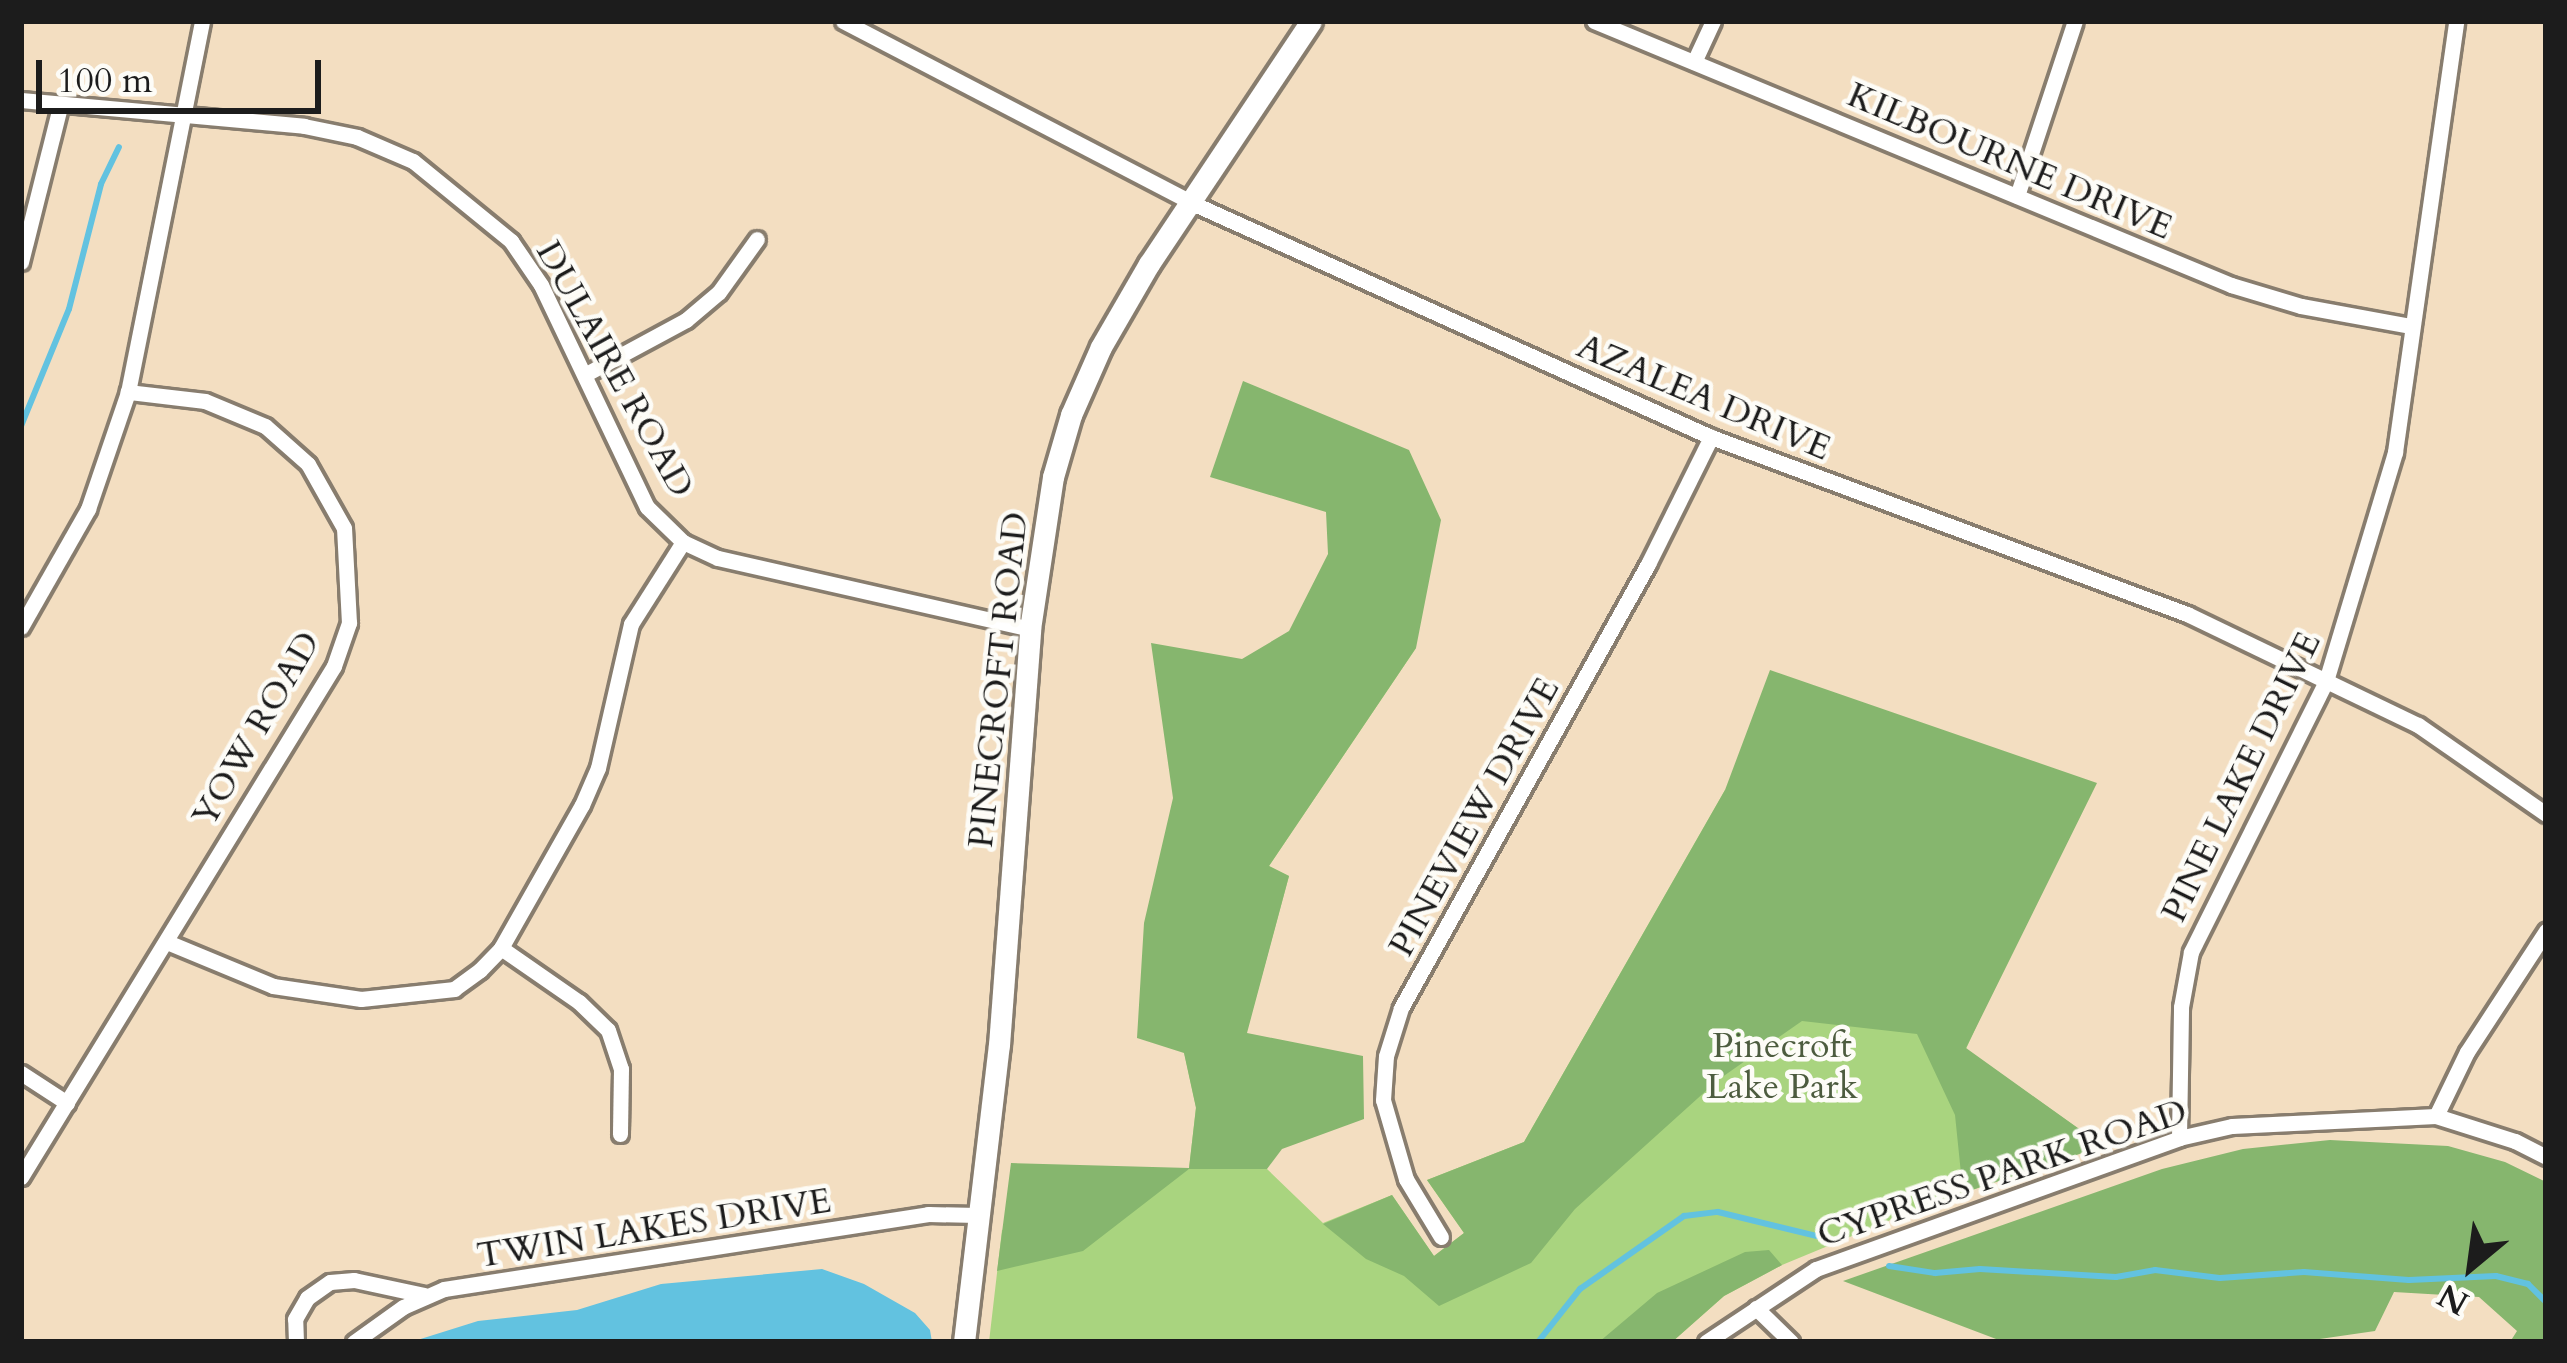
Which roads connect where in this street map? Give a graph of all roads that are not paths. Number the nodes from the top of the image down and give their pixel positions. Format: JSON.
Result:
{"nodes":[{"id":1,"x":202,"y":21,"type":"edge"},
{"id":2,"x":843,"y":21,"type":"edge"},
{"id":3,"x":1311,"y":21,"type":"edge"},
{"id":4,"x":1594,"y":21,"type":"edge"},
{"id":5,"x":1713,"y":21,"type":"edge"},
{"id":6,"x":2075,"y":21,"type":"edge"},
{"id":7,"x":2456,"y":21,"type":"edge"},
{"id":8,"x":1694,"y":62,"type":"junction"},
{"id":9,"x":21,"y":100,"type":"edge"},
{"id":10,"x":59,"y":106,"type":"junction"},
{"id":11,"x":184,"y":116,"type":"junction"},
{"id":12,"x":2017,"y":196,"type":"junction"},
{"id":13,"x":1192,"y":203,"type":"junction"},
{"id":14,"x":757,"y":238,"type":"dead end"},
{"id":15,"x":21,"y":262,"type":"edge"},
{"id":16,"x":2411,"y":326,"type":"junction"},
{"id":17,"x":586,"y":374,"type":"junction"},
{"id":18,"x":128,"y":392,"type":"junction"},
{"id":19,"x":1711,"y":437,"type":"junction"},
{"id":20,"x":683,"y":542,"type":"junction"},
{"id":21,"x":21,"y":627,"type":"edge"},
{"id":22,"x":1030,"y":629,"type":"junction"},
{"id":23,"x":2326,"y":681,"type":"junction"},
{"id":24,"x":2546,"y":814,"type":"edge"},
{"id":25,"x":2546,"y":932,"type":"edge"},
{"id":26,"x":167,"y":942,"type":"junction"},
{"id":27,"x":501,"y":948,"type":"junction"},
{"id":28,"x":21,"y":1073,"type":"edge"},
{"id":29,"x":67,"y":1103,"type":"junction"},
{"id":30,"x":2436,"y":1116,"type":"junction"},
{"id":31,"x":620,"y":1134,"type":"dead end"},
{"id":32,"x":2180,"y":1138,"type":"junction"},
{"id":33,"x":2546,"y":1157,"type":"edge"},
{"id":34,"x":21,"y":1177,"type":"edge"},
{"id":35,"x":977,"y":1215,"type":"junction"},
{"id":36,"x":1441,"y":1237,"type":"dead end"},
{"id":37,"x":424,"y":1295,"type":"junction"},
{"id":38,"x":1756,"y":1308,"type":"junction"},
{"id":39,"x":296,"y":1342,"type":"edge"},
{"id":40,"x":354,"y":1342,"type":"edge"},
{"id":41,"x":964,"y":1342,"type":"edge"},
{"id":42,"x":1706,"y":1342,"type":"edge"},
{"id":43,"x":1791,"y":1342,"type":"edge"}],
"edges":[{"from":1,"to":11,"type":"street"},
{"from":2,"to":13,"type":"street","name":"AZALEA DRIVE"},
{"from":3,"to":13,"type":"street","name":"PINECROFT ROAD"},
{"from":4,"to":8,"type":"street","name":"KILBOURNE DRIVE"},
{"from":5,"to":8,"type":"street"},
{"from":6,"to":12,"type":"street"},
{"from":7,"to":16,"type":"street","name":"PINE LAKE DRIVE"},
{"from":8,"to":12,"type":"street","name":"KILBOURNE DRIVE"},
{"from":9,"to":10,"type":"street","name":"DULAIRE ROAD"},
{"from":10,"to":11,"type":"street","name":"DULAIRE ROAD"},
{"from":10,"to":15,"type":"street"},
{"from":11,"to":17,"type":"street","name":"DULAIRE ROAD"},
{"from":11,"to":18,"type":"street"},
{"from":12,"to":16,"type":"street","name":"KILBOURNE DRIVE"},
{"from":13,"to":19,"type":"street","name":"AZALEA DRIVE"},
{"from":13,"to":22,"type":"street","name":"PINECROFT ROAD"},
{"from":14,"to":17,"type":"street"},
{"from":16,"to":23,"type":"street","name":"PINE LAKE DRIVE"},
{"from":17,"to":20,"type":"street","name":"DULAIRE ROAD"},
{"from":18,"to":21,"type":"street"},
{"from":18,"to":26,"type":"street","name":"YOW ROAD"},
{"from":19,"to":23,"type":"street","name":"AZALEA DRIVE"},
{"from":19,"to":36,"type":"street","name":"PINEVIEW DRIVE"},
{"from":20,"to":22,"type":"street","name":"DULAIRE ROAD"},
{"from":20,"to":27,"type":"street"},
{"from":22,"to":35,"type":"street","name":"PINECROFT ROAD"},
{"from":23,"to":24,"type":"street","name":"AZALEA DRIVE"},
{"from":23,"to":32,"type":"street","name":"PINE LAKE DRIVE"},
{"from":25,"to":30,"type":"street"},
{"from":26,"to":27,"type":"street"},
{"from":26,"to":29,"type":"street","name":"YOW ROAD"},
{"from":27,"to":31,"type":"street"},
{"from":28,"to":29,"type":"street"},
{"from":29,"to":34,"type":"street","name":"YOW ROAD"},
{"from":30,"to":32,"type":"street","name":"CYPRESS PARK ROAD"},
{"from":30,"to":33,"type":"street","name":"CYPRESS PARK ROAD"},
{"from":32,"to":38,"type":"street","name":"CYPRESS PARK ROAD"},
{"from":35,"to":37,"type":"street","name":"TWIN LAKES DRIVE"},
{"from":35,"to":41,"type":"street","name":"PINECROFT ROAD"},
{"from":37,"to":39,"type":"street"},
{"from":37,"to":40,"type":"street","name":"TWIN LAKES DRIVE"},
{"from":38,"to":42,"type":"street","name":"CYPRESS PARK ROAD"},
{"from":38,"to":43,"type":"street"}]}
